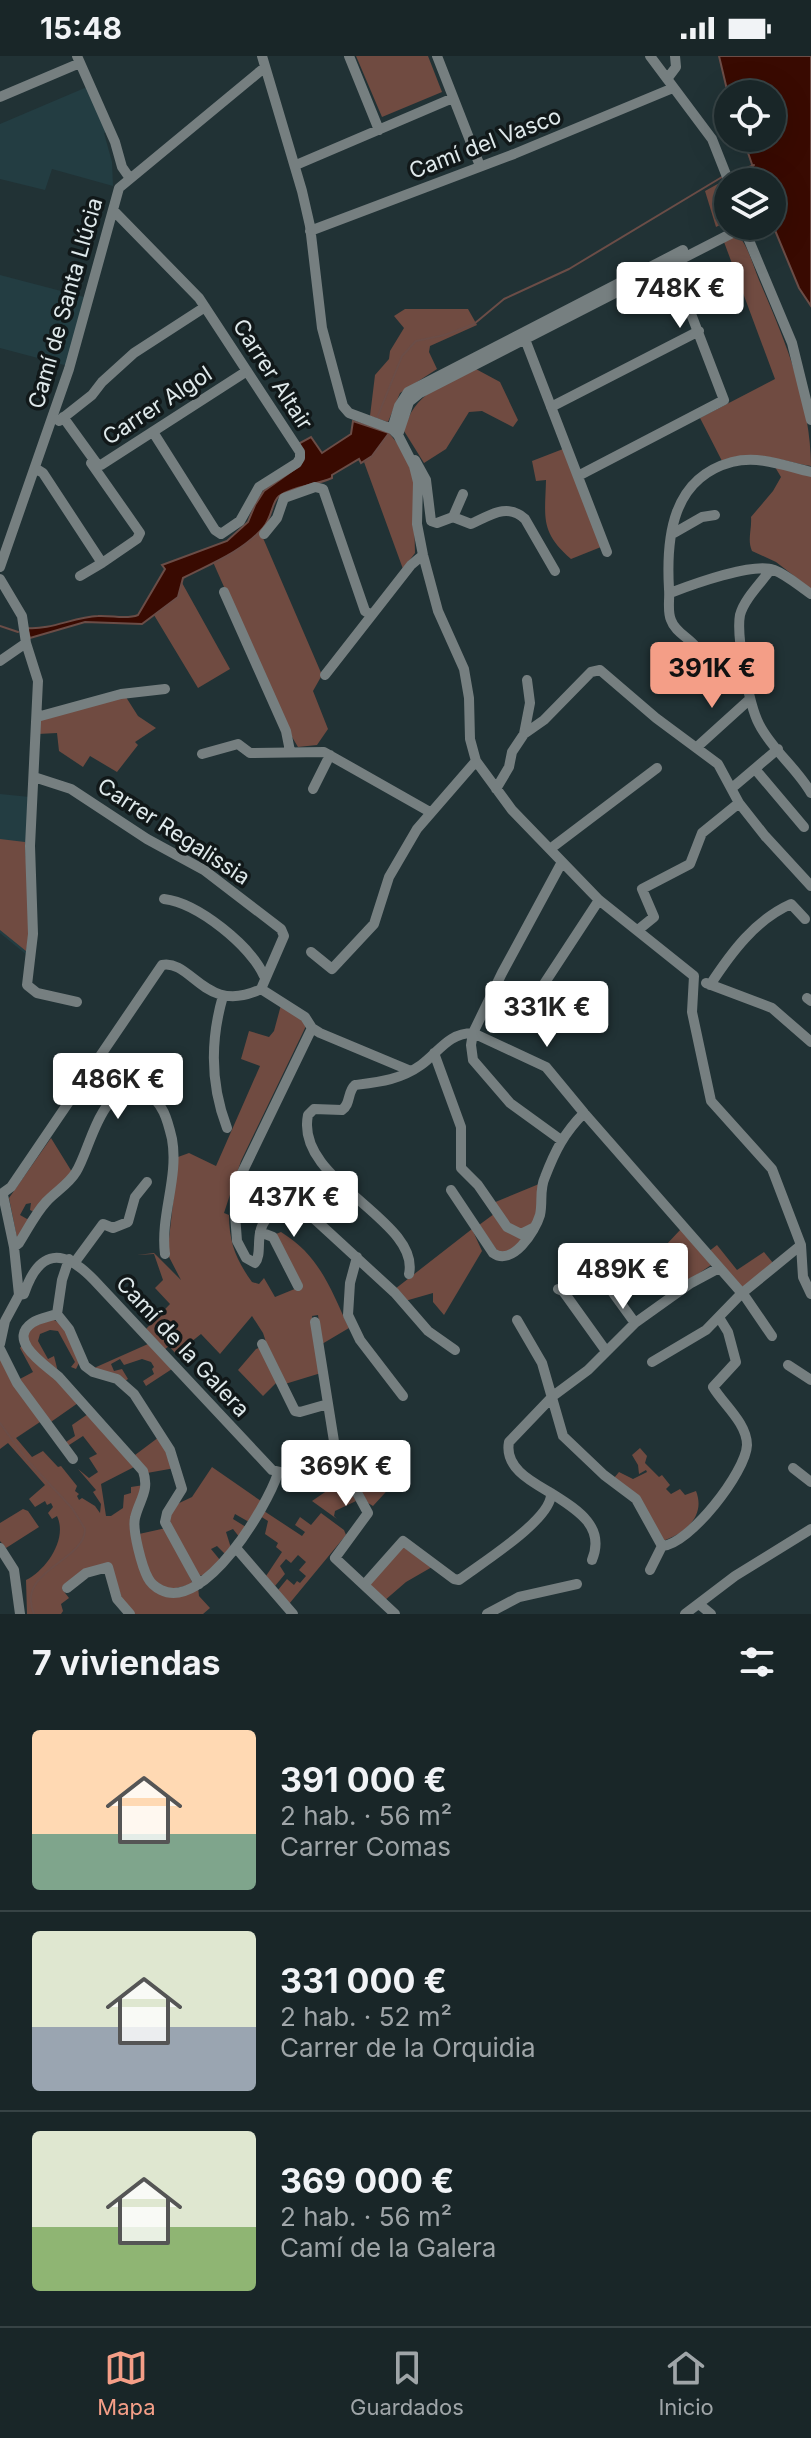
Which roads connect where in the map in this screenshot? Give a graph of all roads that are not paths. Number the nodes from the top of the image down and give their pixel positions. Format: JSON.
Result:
{"nodes":[{"id":1,"x":349,"y":56,"type":"edge"},
{"id":2,"x":437,"y":56,"type":"edge"},
{"id":3,"x":650,"y":56,"type":"edge"},
{"id":4,"x":675,"y":56,"type":"edge"},
{"id":5,"x":78,"y":60,"type":"edge"},
{"id":6,"x":263,"y":62,"type":"edge"},
{"id":7,"x":670,"y":84,"type":"junction"},
{"id":8,"x":0,"y":97,"type":"edge"},
{"id":9,"x":453,"y":98,"type":"junction"},
{"id":10,"x":379,"y":130,"type":"junction"},
{"id":11,"x":296,"y":165,"type":"junction"},
{"id":12,"x":480,"y":166,"type":"junction"},
{"id":13,"x":723,"y":168,"type":"edge"},
{"id":14,"x":129,"y":177,"type":"junction"},
{"id":15,"x":113,"y":210,"type":"junction"},
{"id":16,"x":310,"y":231,"type":"junction"},
{"id":17,"x":714,"y":236,"type":"edge"},
{"id":18,"x":715,"y":240,"type":"edge"},
{"id":19,"x":749,"y":240,"type":"edge"},
{"id":20,"x":671,"y":260,"type":"junction"},
{"id":21,"x":205,"y":307,"type":"junction"},
{"id":22,"x":699,"y":331,"type":"junction"},
{"id":23,"x":524,"y":335,"type":"junction"},
{"id":24,"x":247,"y":371,"type":"junction"},
{"id":25,"x":551,"y":407,"type":"junction"},
{"id":26,"x":62,"y":419,"type":"junction"},
{"id":27,"x":811,"y":420,"type":"edge"},
{"id":28,"x":49,"y":430,"type":"junction"},
{"id":29,"x":392,"y":430,"type":"junction"},
{"id":30,"x":153,"y":432,"type":"junction"},
{"id":31,"x":410,"y":458,"type":"junction"},
{"id":32,"x":35,"y":468,"type":"junction"},
{"id":33,"x":811,"y":472,"type":"edge"},
{"id":34,"x":578,"y":476,"type":"junction"},
{"id":35,"x":463,"y":494,"type":"dead end"},
{"id":36,"x":715,"y":515,"type":"dead end"},
{"id":37,"x":453,"y":517,"type":"junction"},
{"id":38,"x":674,"y":533,"type":"junction"},
{"id":39,"x":264,"y":534,"type":"dead end"},
{"id":40,"x":607,"y":552,"type":"dead end"},
{"id":41,"x":423,"y":555,"type":"junction"},
{"id":42,"x":102,"y":563,"type":"junction"},
{"id":43,"x":0,"y":567,"type":"edge"},
{"id":44,"x":771,"y":569,"type":"junction"},
{"id":45,"x":555,"y":571,"type":"dead end"},
{"id":46,"x":80,"y":576,"type":"dead end"},
{"id":47,"x":0,"y":579,"type":"edge"},
{"id":48,"x":224,"y":592,"type":"dead end"},
{"id":49,"x":670,"y":593,"type":"junction"},
{"id":50,"x":811,"y":594,"type":"edge"},
{"id":51,"x":371,"y":615,"type":"junction"},
{"id":52,"x":26,"y":643,"type":"junction"},
{"id":53,"x":664,"y":654,"type":"dead end"},
{"id":54,"x":0,"y":661,"type":"edge"},
{"id":55,"x":325,"y":675,"type":"dead end"},
{"id":56,"x":527,"y":680,"type":"dead end"},
{"id":57,"x":165,"y":689,"type":"dead end"},
{"id":58,"x":750,"y":699,"type":"junction"},
{"id":59,"x":37,"y":717,"type":"junction"},
{"id":60,"x":524,"y":734,"type":"junction"},
{"id":61,"x":697,"y":747,"type":"junction"},
{"id":62,"x":778,"y":749,"type":"junction"},
{"id":63,"x":290,"y":751,"type":"junction"},
{"id":64,"x":202,"y":754,"type":"dead end"},
{"id":65,"x":330,"y":755,"type":"junction"},
{"id":66,"x":476,"y":761,"type":"junction"},
{"id":67,"x":657,"y":768,"type":"dead end"},
{"id":68,"x":755,"y":769,"type":"junction"},
{"id":69,"x":34,"y":777,"type":"junction"},
{"id":70,"x":732,"y":788,"type":"junction"},
{"id":71,"x":810,"y":788,"type":"edge"},
{"id":72,"x":313,"y":789,"type":"dead end"},
{"id":73,"x":496,"y":789,"type":"junction"},
{"id":74,"x":739,"y":803,"type":"junction"},
{"id":75,"x":430,"y":812,"type":"junction"},
{"id":76,"x":804,"y":827,"type":"dead end"},
{"id":77,"x":550,"y":849,"type":"junction"},
{"id":78,"x":562,"y":862,"type":"junction"},
{"id":79,"x":811,"y":886,"type":"edge"},
{"id":80,"x":164,"y":899,"type":"dead end"},
{"id":81,"x":599,"y":900,"type":"junction"},
{"id":82,"x":805,"y":919,"type":"dead end"},
{"id":83,"x":638,"y":930,"type":"junction"},
{"id":84,"x":311,"y":952,"type":"dead end"},
{"id":85,"x":264,"y":976,"type":"junction"},
{"id":86,"x":694,"y":976,"type":"junction"},
{"id":87,"x":710,"y":985,"type":"junction"},
{"id":88,"x":542,"y":987,"type":"dead end"},
{"id":89,"x":261,"y":989,"type":"junction"},
{"id":90,"x":223,"y":996,"type":"junction"},
{"id":91,"x":77,"y":1002,"type":"dead end"},
{"id":92,"x":312,"y":1028,"type":"junction"},
{"id":93,"x":473,"y":1033,"type":"junction"},
{"id":94,"x":811,"y":1042,"type":"edge"},
{"id":95,"x":434,"y":1053,"type":"junction"},
{"id":96,"x":411,"y":1071,"type":"junction"},
{"id":97,"x":584,"y":1113,"type":"junction"},
{"id":98,"x":227,"y":1128,"type":"dead end"},
{"id":99,"x":561,"y":1140,"type":"junction"},
{"id":100,"x":147,"y":1182,"type":"dead end"},
{"id":101,"x":451,"y":1190,"type":"dead end"},
{"id":102,"x":2,"y":1195,"type":"edge"},
{"id":103,"x":534,"y":1227,"type":"junction"},
{"id":104,"x":260,"y":1232,"type":"junction"},
{"id":105,"x":801,"y":1245,"type":"junction"},
{"id":106,"x":14,"y":1247,"type":"junction"},
{"id":107,"x":165,"y":1254,"type":"dead end"},
{"id":108,"x":357,"y":1257,"type":"junction"},
{"id":109,"x":72,"y":1261,"type":"junction"},
{"id":110,"x":719,"y":1268,"type":"junction"},
{"id":111,"x":598,"y":1272,"type":"dead end"},
{"id":112,"x":409,"y":1274,"type":"dead end"},
{"id":113,"x":298,"y":1286,"type":"dead end"},
{"id":114,"x":558,"y":1289,"type":"dead end"},
{"id":115,"x":741,"y":1294,"type":"junction"},
{"id":116,"x":811,"y":1294,"type":"edge"},
{"id":117,"x":19,"y":1295,"type":"junction"},
{"id":118,"x":57,"y":1314,"type":"junction"},
{"id":119,"x":720,"y":1319,"type":"junction"},
{"id":120,"x":517,"y":1320,"type":"dead end"},
{"id":121,"x":315,"y":1322,"type":"dead end"},
{"id":122,"x":635,"y":1323,"type":"junction"},
{"id":123,"x":772,"y":1336,"type":"dead end"},
{"id":124,"x":262,"y":1344,"type":"dead end"},
{"id":125,"x":0,"y":1346,"type":"edge"},
{"id":126,"x":455,"y":1350,"type":"dead end"},
{"id":127,"x":606,"y":1351,"type":"junction"},
{"id":128,"x":652,"y":1362,"type":"dead end"},
{"id":129,"x":788,"y":1365,"type":"dead end"},
{"id":130,"x":811,"y":1380,"type":"edge"},
{"id":131,"x":403,"y":1396,"type":"dead end"},
{"id":132,"x":553,"y":1396,"type":"junction"},
{"id":133,"x":328,"y":1404,"type":"junction"},
{"id":134,"x":73,"y":1459,"type":"dead end"},
{"id":135,"x":338,"y":1459,"type":"junction"},
{"id":136,"x":793,"y":1468,"type":"dead end"},
{"id":137,"x":278,"y":1473,"type":"junction"},
{"id":138,"x":811,"y":1482,"type":"edge"},
{"id":139,"x":551,"y":1493,"type":"junction"},
{"id":140,"x":811,"y":1529,"type":"edge"},
{"id":141,"x":662,"y":1546,"type":"junction"},
{"id":142,"x":0,"y":1548,"type":"edge"},
{"id":143,"x":236,"y":1548,"type":"junction"},
{"id":144,"x":592,"y":1560,"type":"dead end"},
{"id":145,"x":650,"y":1570,"type":"dead end"},
{"id":146,"x":577,"y":1584,"type":"dead end"},
{"id":147,"x":364,"y":1585,"type":"junction"},
{"id":148,"x":196,"y":1586,"type":"junction"},
{"id":149,"x":67,"y":1588,"type":"dead end"},
{"id":150,"x":699,"y":1604,"type":"junction"},
{"id":151,"x":20,"y":1614,"type":"edge"},
{"id":152,"x":130,"y":1614,"type":"edge"},
{"id":153,"x":293,"y":1614,"type":"edge"},
{"id":154,"x":395,"y":1614,"type":"edge"},
{"id":155,"x":487,"y":1614,"type":"edge"},
{"id":156,"x":685,"y":1614,"type":"edge"},
{"id":157,"x":711,"y":1614,"type":"edge"}],
"edges":[{"from":1,"to":10,"type":"street"},
{"from":2,"to":9,"type":"street"},
{"from":3,"to":7,"type":"street"},
{"from":4,"to":7,"type":"street"},
{"from":5,"to":8,"type":"street"},
{"from":5,"to":14,"type":"street","name":"Camí de Santa Llúcia"},
{"from":6,"to":11,"type":"street"},
{"from":6,"to":14,"type":"street"},
{"from":7,"to":12,"type":"street","name":"Camí del Vasco"},
{"from":7,"to":13,"type":"street"},
{"from":9,"to":10,"type":"street"},
{"from":9,"to":12,"type":"street"},
{"from":10,"to":11,"type":"street"},
{"from":11,"to":16,"type":"street"},
{"from":12,"to":16,"type":"street","name":"Camí del Vasco"},
{"from":14,"to":15,"type":"street","name":"Camí de Santa Llúcia"},
{"from":15,"to":21,"type":"street","name":"Carrer Altair"},
{"from":15,"to":28,"type":"street","name":"Camí de Santa Llúcia"},
{"from":16,"to":29,"type":"street"},
{"from":17,"to":20,"type":"street"},
{"from":18,"to":20,"type":"street"},
{"from":19,"to":27,"type":"street"},
{"from":20,"to":22,"type":"street"},
{"from":20,"to":23,"type":"street"},
{"from":21,"to":24,"type":"street","name":"Carrer Altair"},
{"from":21,"to":26,"type":"street"},
{"from":22,"to":25,"type":"street"},
{"from":22,"to":34,"type":"street"},
{"from":23,"to":25,"type":"street"},
{"from":23,"to":29,"type":"street"},
{"from":24,"to":30,"type":"street","name":"Carrer Algol"},
{"from":24,"to":30,"type":"street","name":"Carrer Altair"},
{"from":25,"to":34,"type":"street"},
{"from":26,"to":28,"type":"street"},
{"from":26,"to":30,"type":"street","name":"Carrer Algol"},
{"from":26,"to":42,"type":"street"},
{"from":28,"to":32,"type":"street","name":"Camí de Santa Llúcia"},
{"from":29,"to":31,"type":"street"},
{"from":31,"to":37,"type":"street"},
{"from":31,"to":41,"type":"street"},
{"from":32,"to":42,"type":"street"},
{"from":32,"to":43,"type":"street","name":"Camí de Santa Llúcia"},
{"from":33,"to":38,"type":"street"},
{"from":34,"to":40,"type":"street"},
{"from":35,"to":37,"type":"street"},
{"from":36,"to":38,"type":"street"},
{"from":37,"to":45,"type":"street"},
{"from":38,"to":49,"type":"street"},
{"from":39,"to":51,"type":"street"},
{"from":41,"to":51,"type":"street"},
{"from":41,"to":66,"type":"street"},
{"from":42,"to":46,"type":"street"},
{"from":44,"to":49,"type":"street"},
{"from":44,"to":50,"type":"street"},
{"from":44,"to":58,"type":"street"},
{"from":47,"to":52,"type":"street"},
{"from":48,"to":63,"type":"street"},
{"from":49,"to":53,"type":"street"},
{"from":51,"to":55,"type":"street"},
{"from":52,"to":54,"type":"street"},
{"from":52,"to":59,"type":"street"},
{"from":56,"to":60,"type":"street"},
{"from":57,"to":59,"type":"street"},
{"from":58,"to":61,"type":"street"},
{"from":58,"to":62,"type":"street"},
{"from":59,"to":69,"type":"street"},
{"from":60,"to":61,"type":"street"},
{"from":60,"to":73,"type":"street"},
{"from":61,"to":70,"type":"street"},
{"from":62,"to":68,"type":"street"},
{"from":62,"to":71,"type":"street"},
{"from":63,"to":64,"type":"street"},
{"from":63,"to":65,"type":"street"},
{"from":65,"to":72,"type":"street"},
{"from":65,"to":75,"type":"street"},
{"from":66,"to":73,"type":"street"},
{"from":66,"to":75,"type":"street"},
{"from":67,"to":77,"type":"street"},
{"from":68,"to":70,"type":"street"},
{"from":68,"to":76,"type":"street"},
{"from":69,"to":85,"type":"street","name":"Carrer Regalissia"},
{"from":69,"to":91,"type":"street"},
{"from":70,"to":74,"type":"street"},
{"from":73,"to":77,"type":"street"},
{"from":74,"to":79,"type":"street"},
{"from":74,"to":83,"type":"street"},
{"from":75,"to":84,"type":"street"},
{"from":77,"to":78,"type":"street"},
{"from":78,"to":81,"type":"street"},
{"from":78,"to":93,"type":"street"},
{"from":80,"to":85,"type":"street"},
{"from":81,"to":83,"type":"street"},
{"from":81,"to":88,"type":"street"},
{"from":82,"to":87,"type":"street"},
{"from":83,"to":86,"type":"street"},
{"from":85,"to":89,"type":"street"},
{"from":86,"to":87,"type":"street"},
{"from":86,"to":105,"type":"street"},
{"from":87,"to":94,"type":"street"},
{"from":89,"to":90,"type":"street"},
{"from":89,"to":92,"type":"street"},
{"from":90,"to":98,"type":"street"},
{"from":90,"to":102,"type":"street"},
{"from":92,"to":96,"type":"street"},
{"from":92,"to":104,"type":"street"},
{"from":93,"to":95,"type":"street"},
{"from":93,"to":97,"type":"street"},
{"from":93,"to":99,"type":"street"},
{"from":95,"to":96,"type":"street"},
{"from":95,"to":103,"type":"street"},
{"from":96,"to":112,"type":"street"},
{"from":97,"to":99,"type":"street"},
{"from":97,"to":110,"type":"street"},
{"from":99,"to":103,"type":"street"},
{"from":100,"to":109,"type":"street"},
{"from":101,"to":103,"type":"street"},
{"from":102,"to":106,"type":"street"},
{"from":104,"to":108,"type":"street"},
{"from":104,"to":113,"type":"street"},
{"from":105,"to":115,"type":"street"},
{"from":105,"to":116,"type":"street"},
{"from":106,"to":107,"type":"street"},
{"from":106,"to":117,"type":"street"},
{"from":108,"to":126,"type":"street"},
{"from":108,"to":131,"type":"street"},
{"from":109,"to":117,"type":"street"},
{"from":109,"to":118,"type":"street"},
{"from":109,"to":137,"type":"street","name":"Camí de la Galera"},
{"from":110,"to":115,"type":"street"},
{"from":110,"to":122,"type":"street"},
{"from":111,"to":122,"type":"street"},
{"from":114,"to":127,"type":"street"},
{"from":115,"to":119,"type":"street"},
{"from":115,"to":123,"type":"street"},
{"from":117,"to":125,"type":"street"},
{"from":118,"to":148,"type":"street"},
{"from":118,"to":148,"type":"street"},
{"from":119,"to":128,"type":"street"},
{"from":119,"to":141,"type":"street"},
{"from":120,"to":132,"type":"street"},
{"from":121,"to":133,"type":"street"},
{"from":122,"to":127,"type":"street"},
{"from":124,"to":133,"type":"street"},
{"from":125,"to":134,"type":"street"},
{"from":127,"to":132,"type":"street"},
{"from":129,"to":130,"type":"street"},
{"from":132,"to":139,"type":"street"},
{"from":132,"to":141,"type":"street"},
{"from":133,"to":135,"type":"street"},
{"from":135,"to":137,"type":"street"},
{"from":135,"to":147,"type":"street"},
{"from":136,"to":138,"type":"street"},
{"from":137,"to":143,"type":"street"},
{"from":139,"to":144,"type":"street"},
{"from":139,"to":147,"type":"street"},
{"from":140,"to":150,"type":"street"},
{"from":141,"to":145,"type":"street"},
{"from":142,"to":151,"type":"street"},
{"from":143,"to":148,"type":"street"},
{"from":143,"to":153,"type":"street"},
{"from":146,"to":155,"type":"street"},
{"from":147,"to":154,"type":"street"},
{"from":149,"to":152,"type":"street"},
{"from":150,"to":156,"type":"street"},
{"from":150,"to":157,"type":"street"}]}
